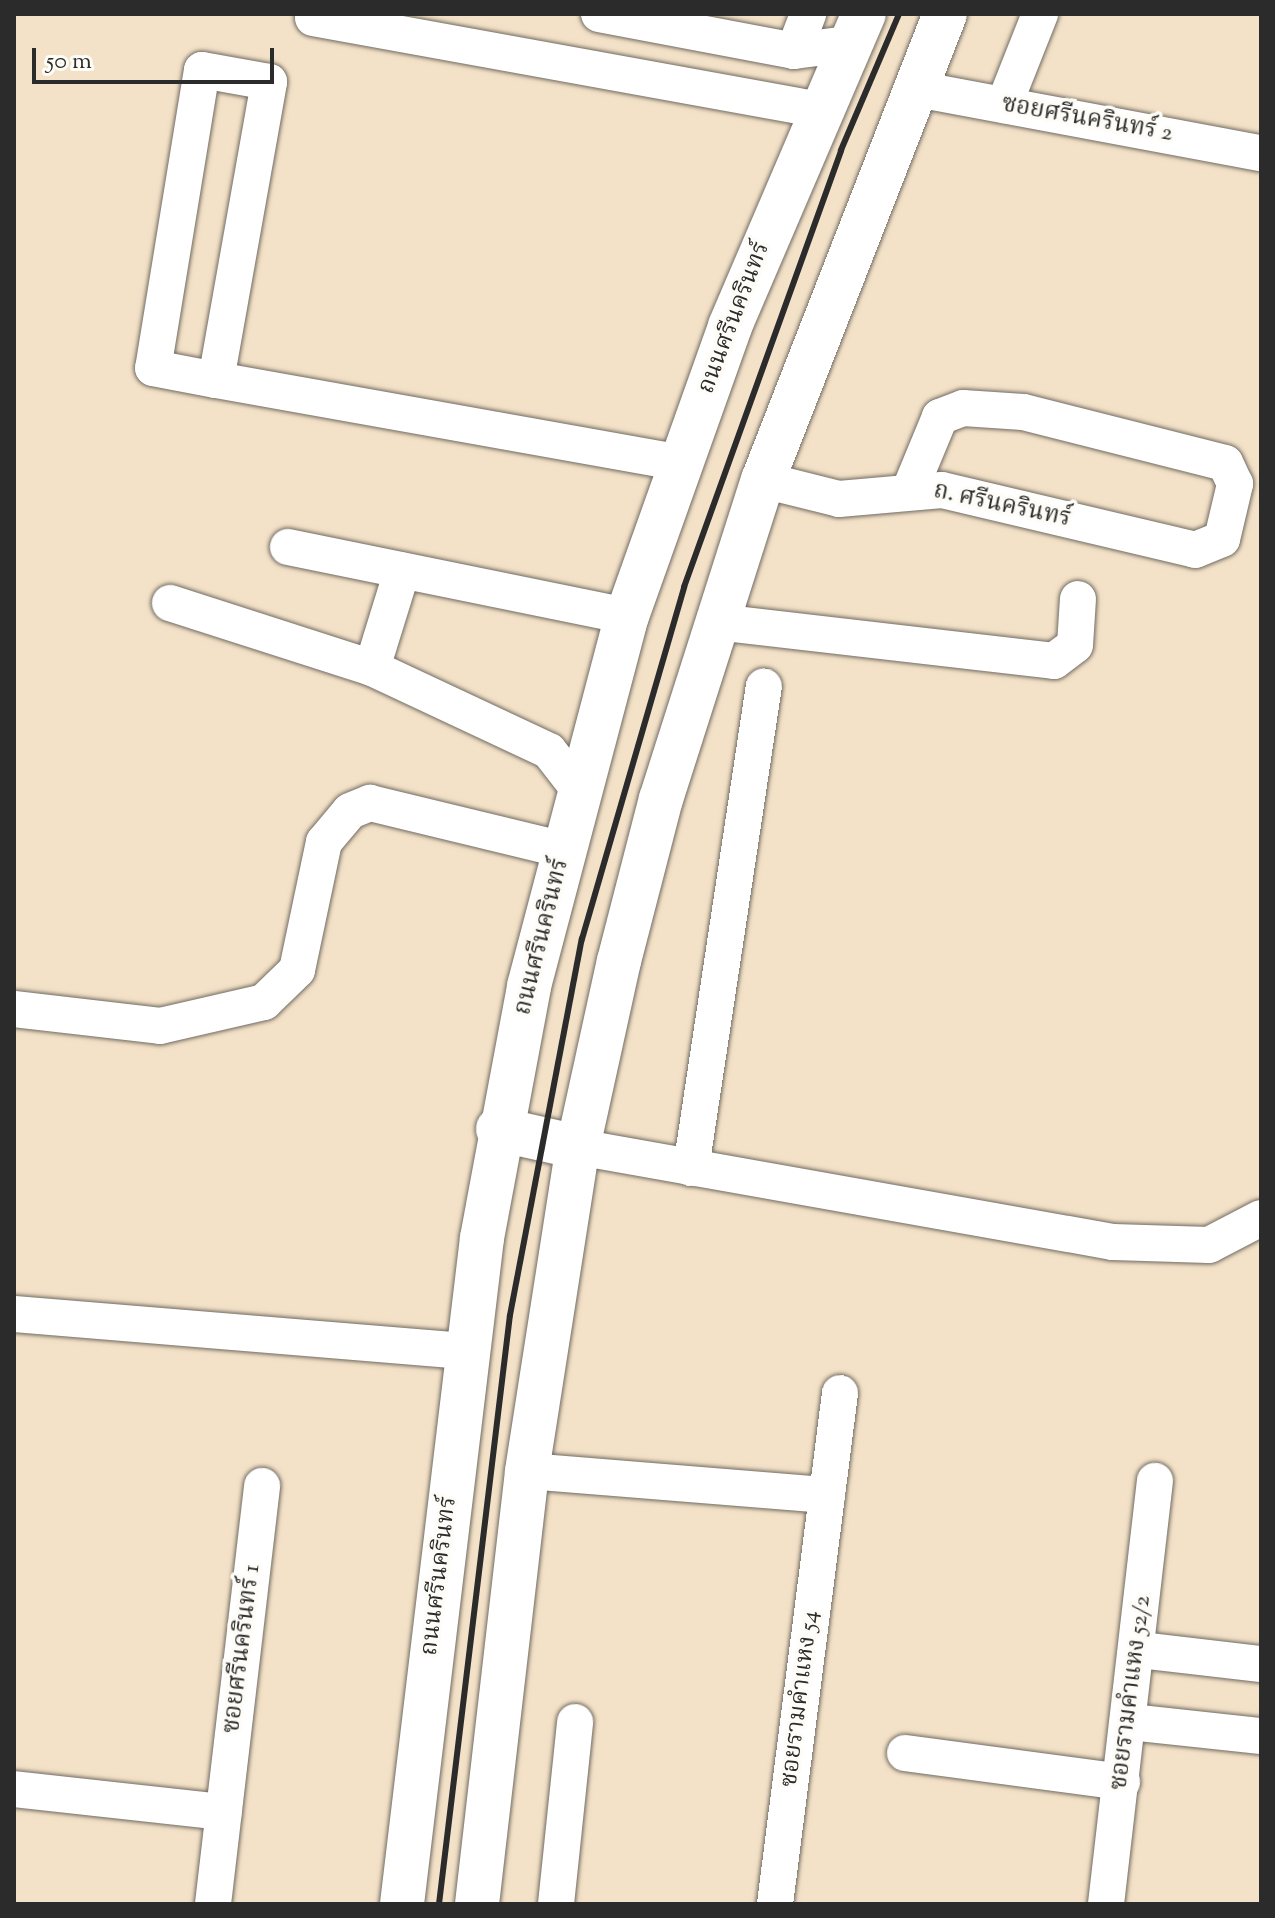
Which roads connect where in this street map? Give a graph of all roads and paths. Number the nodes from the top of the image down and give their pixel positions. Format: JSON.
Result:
{"nodes":[{"id":1,"x":599,"y":14,"type":"edge"},
{"id":2,"x":808,"y":14,"type":"edge"},
{"id":3,"x":945,"y":14,"type":"edge"},
{"id":4,"x":1040,"y":14,"type":"edge"},
{"id":5,"x":313,"y":18,"type":"dead end"},
{"id":6,"x":854,"y":24,"type":"edge"},
{"id":7,"x":794,"y":51,"type":"junction"},
{"id":8,"x":912,"y":88,"type":"junction"},
{"id":9,"x":1004,"y":105,"type":"junction"},
{"id":10,"x":820,"y":110,"type":"junction"},
{"id":11,"x":1261,"y":153,"type":"edge"},
{"id":12,"x":216,"y":380,"type":"junction"},
{"id":13,"x":681,"y":463,"type":"junction"},
{"id":14,"x":1225,"y":463,"type":"junction"},
{"id":15,"x":1261,"y":465,"type":"edge"},
{"id":16,"x":763,"y":480,"type":"junction"},
{"id":17,"x":911,"y":487,"type":"junction"},
{"id":18,"x":288,"y":547,"type":"dead end"},
{"id":19,"x":402,"y":571,"type":"junction"},
{"id":20,"x":1078,"y":599,"type":"dead end"},
{"id":21,"x":170,"y":603,"type":"dead end"},
{"id":22,"x":627,"y":616,"type":"junction"},
{"id":23,"x":717,"y":622,"type":"junction"},
{"id":24,"x":372,"y":668,"type":"junction"},
{"id":25,"x":764,"y":686,"type":"dead end"},
{"id":26,"x":580,"y":791,"type":"junction"},
{"id":27,"x":565,"y":850,"type":"junction"},
{"id":28,"x":14,"y":1009,"type":"edge"},
{"id":29,"x":498,"y":1129,"type":"junction"},
{"id":30,"x":578,"y":1147,"type":"junction"},
{"id":31,"x":691,"y":1168,"type":"junction"},
{"id":32,"x":1261,"y":1218,"type":"edge"},
{"id":33,"x":14,"y":1314,"type":"edge"},
{"id":34,"x":467,"y":1351,"type":"junction"},
{"id":35,"x":840,"y":1393,"type":"dead end"},
{"id":36,"x":527,"y":1471,"type":"junction"},
{"id":37,"x":1155,"y":1481,"type":"dead end"},
{"id":38,"x":262,"y":1486,"type":"dead end"},
{"id":39,"x":827,"y":1495,"type":"junction"},
{"id":40,"x":1140,"y":1650,"type":"junction"},
{"id":41,"x":1261,"y":1664,"type":"edge"},
{"id":42,"x":575,"y":1722,"type":"dead end"},
{"id":43,"x":1130,"y":1722,"type":"junction"},
{"id":44,"x":1261,"y":1736,"type":"edge"},
{"id":45,"x":905,"y":1753,"type":"dead end"},
{"id":46,"x":1122,"y":1782,"type":"junction"},
{"id":47,"x":14,"y":1789,"type":"edge"},
{"id":48,"x":224,"y":1812,"type":"junction"},
{"id":49,"x":213,"y":1904,"type":"edge"},
{"id":50,"x":402,"y":1904,"type":"edge"},
{"id":51,"x":477,"y":1904,"type":"edge"},
{"id":52,"x":556,"y":1904,"type":"edge"},
{"id":53,"x":775,"y":1904,"type":"edge"},
{"id":54,"x":1106,"y":1904,"type":"edge"}],
"edges":[{"from":1,"to":7,"type":"street"},
{"from":2,"to":7,"type":"street"},
{"from":3,"to":8,"type":"main road"},
{"from":4,"to":9,"type":"street"},
{"from":5,"to":10,"type":"street"},
{"from":6,"to":7,"type":"street"},
{"from":6,"to":10,"type":"main road","name":"ถนนศรีนครินทร์"},
{"from":8,"to":9,"type":"street","name":"ซอยศรีนครินทร์ 2"},
{"from":8,"to":16,"type":"main road"},
{"from":9,"to":11,"type":"street","name":"ซอยศรีนครินทร์ 2"},
{"from":10,"to":13,"type":"main road","name":"ถนนศรีนครินทร์"},
{"from":12,"to":12,"type":"street"},
{"from":12,"to":13,"type":"street"},
{"from":13,"to":22,"type":"main road","name":"ถนนศรีนครินทร์"},
{"from":14,"to":15,"type":"street"},
{"from":14,"to":17,"type":"street"},
{"from":14,"to":17,"type":"street","name":"ถ. ศรีนครินทร์"},
{"from":16,"to":17,"type":"street","name":"ถ. ศรีนครินทร์"},
{"from":16,"to":23,"type":"main road"},
{"from":18,"to":19,"type":"street"},
{"from":19,"to":22,"type":"street"},
{"from":19,"to":24,"type":"street"},
{"from":20,"to":23,"type":"street"},
{"from":21,"to":24,"type":"street"},
{"from":22,"to":26,"type":"main road","name":"ถนนศรีนครินทร์"},
{"from":23,"to":30,"type":"main road"},
{"from":24,"to":26,"type":"street"},
{"from":25,"to":31,"type":"street"},
{"from":26,"to":27,"type":"main road","name":"ถนนศรีนครินทร์"},
{"from":27,"to":28,"type":"street"},
{"from":27,"to":29,"type":"main road","name":"ถนนศรีนครินทร์"},
{"from":29,"to":30,"type":"main road"},
{"from":29,"to":34,"type":"main road","name":"ถนนศรีนครินทร์"},
{"from":30,"to":31,"type":"street"},
{"from":30,"to":36,"type":"main road"},
{"from":31,"to":32,"type":"street"},
{"from":33,"to":34,"type":"street"},
{"from":34,"to":50,"type":"main road","name":"ถนนศรีนครินทร์"},
{"from":35,"to":39,"type":"street","name":"ซอยรามคำแหง 54"},
{"from":36,"to":39,"type":"street"},
{"from":36,"to":51,"type":"main road"},
{"from":37,"to":40,"type":"street","name":"ซอยรามคำแหง 52/2"},
{"from":38,"to":48,"type":"street","name":"ซอยศรีนครินทร์ 1"},
{"from":39,"to":53,"type":"street","name":"ซอยรามคำแหง 54"},
{"from":40,"to":41,"type":"street"},
{"from":40,"to":43,"type":"street","name":"ซอยรามคำแหง 52/2"},
{"from":42,"to":52,"type":"street"},
{"from":43,"to":44,"type":"street"},
{"from":43,"to":46,"type":"street","name":"ซอยรามคำแหง 52/2"},
{"from":45,"to":46,"type":"street"},
{"from":46,"to":54,"type":"street","name":"ซอยรามคำแหง 52/2"},
{"from":47,"to":48,"type":"street"},
{"from":48,"to":49,"type":"street","name":"ซอยศรีนครินทร์ 1"}]}
